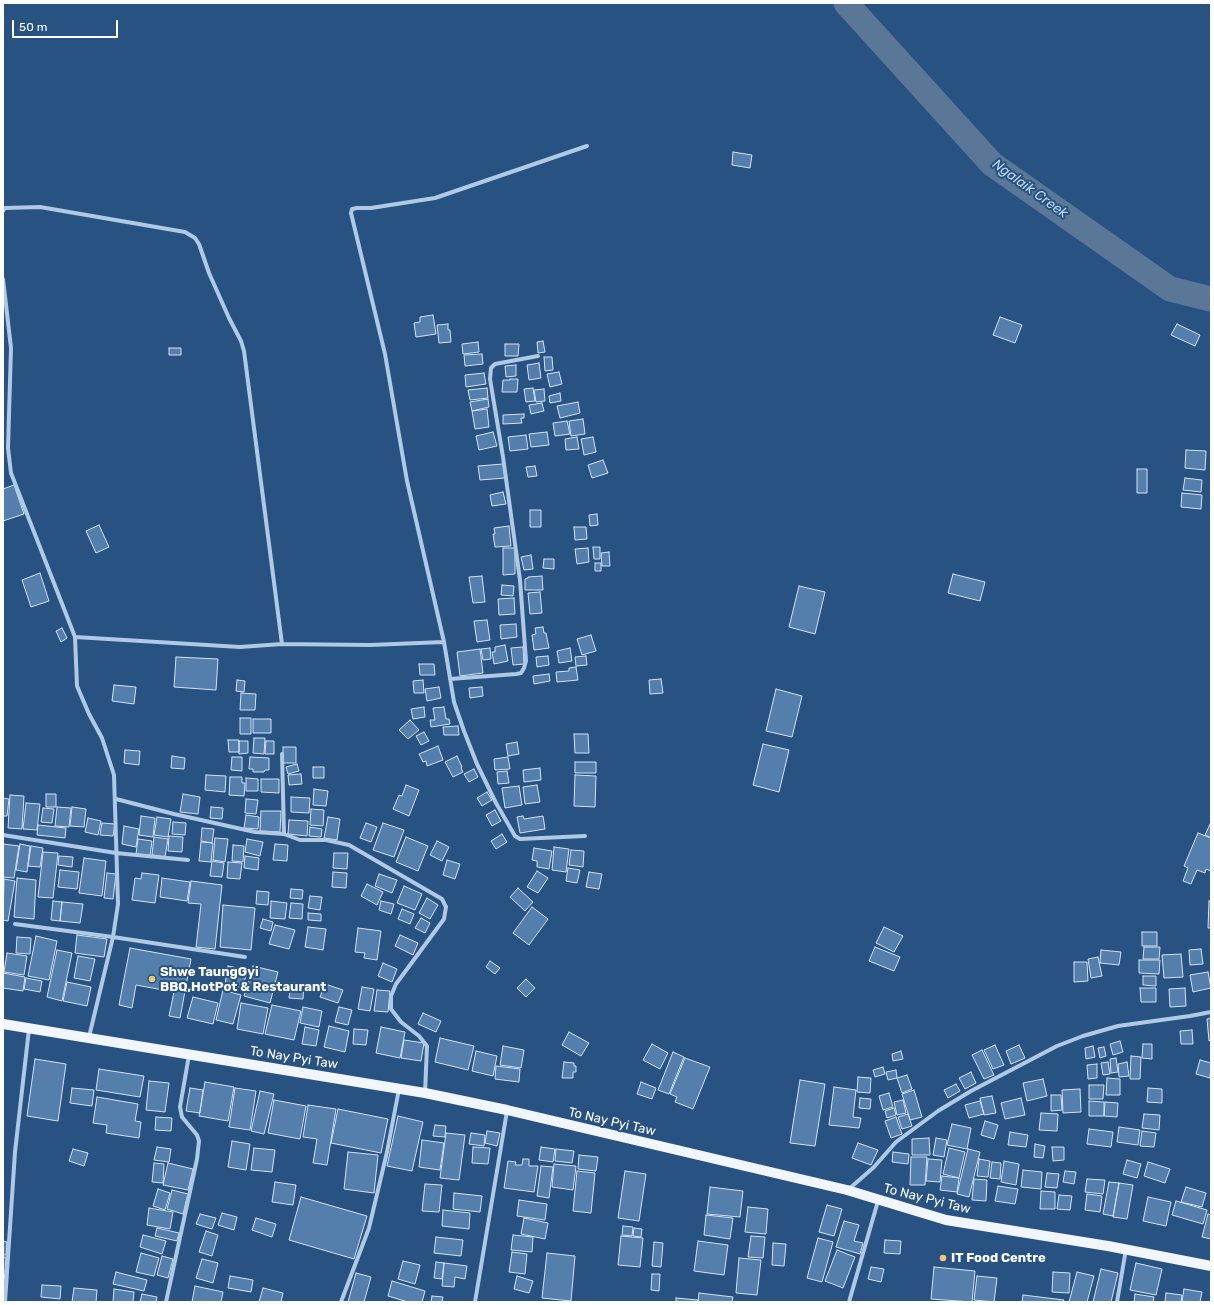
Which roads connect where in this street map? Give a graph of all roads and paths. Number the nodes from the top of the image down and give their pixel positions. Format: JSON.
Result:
{"nodes":[{"id":1,"x":587,"y":146,"type":"dead end"},
{"id":2,"x":3,"y":211,"type":"edge"},
{"id":3,"x":3,"y":279,"type":"edge"},
{"id":4,"x":538,"y":356,"type":"dead end"},
{"id":5,"x":75,"y":637,"type":"junction"},
{"id":6,"x":444,"y":642,"type":"junction"},
{"id":7,"x":282,"y":644,"type":"junction"},
{"id":8,"x":450,"y":679,"type":"junction"},
{"id":9,"x":282,"y":754,"type":"dead end"},
{"id":10,"x":116,"y":800,"type":"junction"},
{"id":11,"x":284,"y":834,"type":"junction"},
{"id":12,"x":3,"y":835,"type":"edge"},
{"id":13,"x":585,"y":836,"type":"dead end"},
{"id":14,"x":116,"y":853,"type":"junction"},
{"id":15,"x":188,"y":860,"type":"dead end"},
{"id":16,"x":15,"y":924,"type":"dead end"},
{"id":17,"x":113,"y":937,"type":"junction"},
{"id":18,"x":245,"y":958,"type":"dead end"},
{"id":19,"x":1211,"y":1012,"type":"edge"},
{"id":20,"x":3,"y":1024,"type":"edge"},
{"id":21,"x":29,"y":1028,"type":"junction"},
{"id":22,"x":88,"y":1037,"type":"junction"},
{"id":23,"x":189,"y":1054,"type":"junction"},
{"id":24,"x":399,"y":1088,"type":"junction"},
{"id":25,"x":425,"y":1093,"type":"junction"},
{"id":26,"x":507,"y":1110,"type":"junction"},
{"id":27,"x":847,"y":1190,"type":"junction"},
{"id":28,"x":878,"y":1200,"type":"junction"},
{"id":29,"x":1126,"y":1249,"type":"junction"},
{"id":30,"x":1211,"y":1266,"type":"edge"},
{"id":31,"x":5,"y":1302,"type":"edge"},
{"id":32,"x":166,"y":1302,"type":"edge"},
{"id":33,"x":341,"y":1302,"type":"edge"},
{"id":34,"x":475,"y":1302,"type":"edge"},
{"id":35,"x":849,"y":1302,"type":"edge"},
{"id":36,"x":1117,"y":1302,"type":"edge"}],
"edges":[{"from":1,"to":6,"type":"street"},
{"from":2,"to":7,"type":"street"},
{"from":3,"to":5,"type":"street"},
{"from":4,"to":8,"type":"street"},
{"from":5,"to":7,"type":"street"},
{"from":5,"to":10,"type":"street"},
{"from":6,"to":7,"type":"street"},
{"from":6,"to":8,"type":"street"},
{"from":8,"to":13,"type":"street"},
{"from":9,"to":11,"type":"street"},
{"from":10,"to":11,"type":"street"},
{"from":10,"to":14,"type":"street"},
{"from":11,"to":25,"type":"street"},
{"from":12,"to":14,"type":"street"},
{"from":14,"to":15,"type":"street"},
{"from":14,"to":17,"type":"street"},
{"from":16,"to":17,"type":"street"},
{"from":17,"to":18,"type":"street"},
{"from":17,"to":22,"type":"street"},
{"from":19,"to":27,"type":"street"},
{"from":20,"to":21,"type":"main road","name":"To Nay Pyi Taw"},
{"from":21,"to":22,"type":"main road","name":"To Nay Pyi Taw"},
{"from":21,"to":31,"type":"street"},
{"from":22,"to":23,"type":"main road","name":"To Nay Pyi Taw"},
{"from":23,"to":24,"type":"main road","name":"To Nay Pyi Taw"},
{"from":23,"to":32,"type":"street"},
{"from":24,"to":25,"type":"main road","name":"To Nay Pyi Taw"},
{"from":24,"to":33,"type":"street"},
{"from":25,"to":26,"type":"main road","name":"To Nay Pyi Taw"},
{"from":26,"to":27,"type":"main road","name":"To Nay Pyi Taw"},
{"from":26,"to":34,"type":"street"},
{"from":27,"to":28,"type":"main road","name":"To Nay Pyi Taw"},
{"from":28,"to":29,"type":"main road","name":"To Nay Pyi Taw"},
{"from":28,"to":35,"type":"street"},
{"from":29,"to":30,"type":"main road","name":"To Nay Pyi Taw"},
{"from":29,"to":36,"type":"street"}]}
